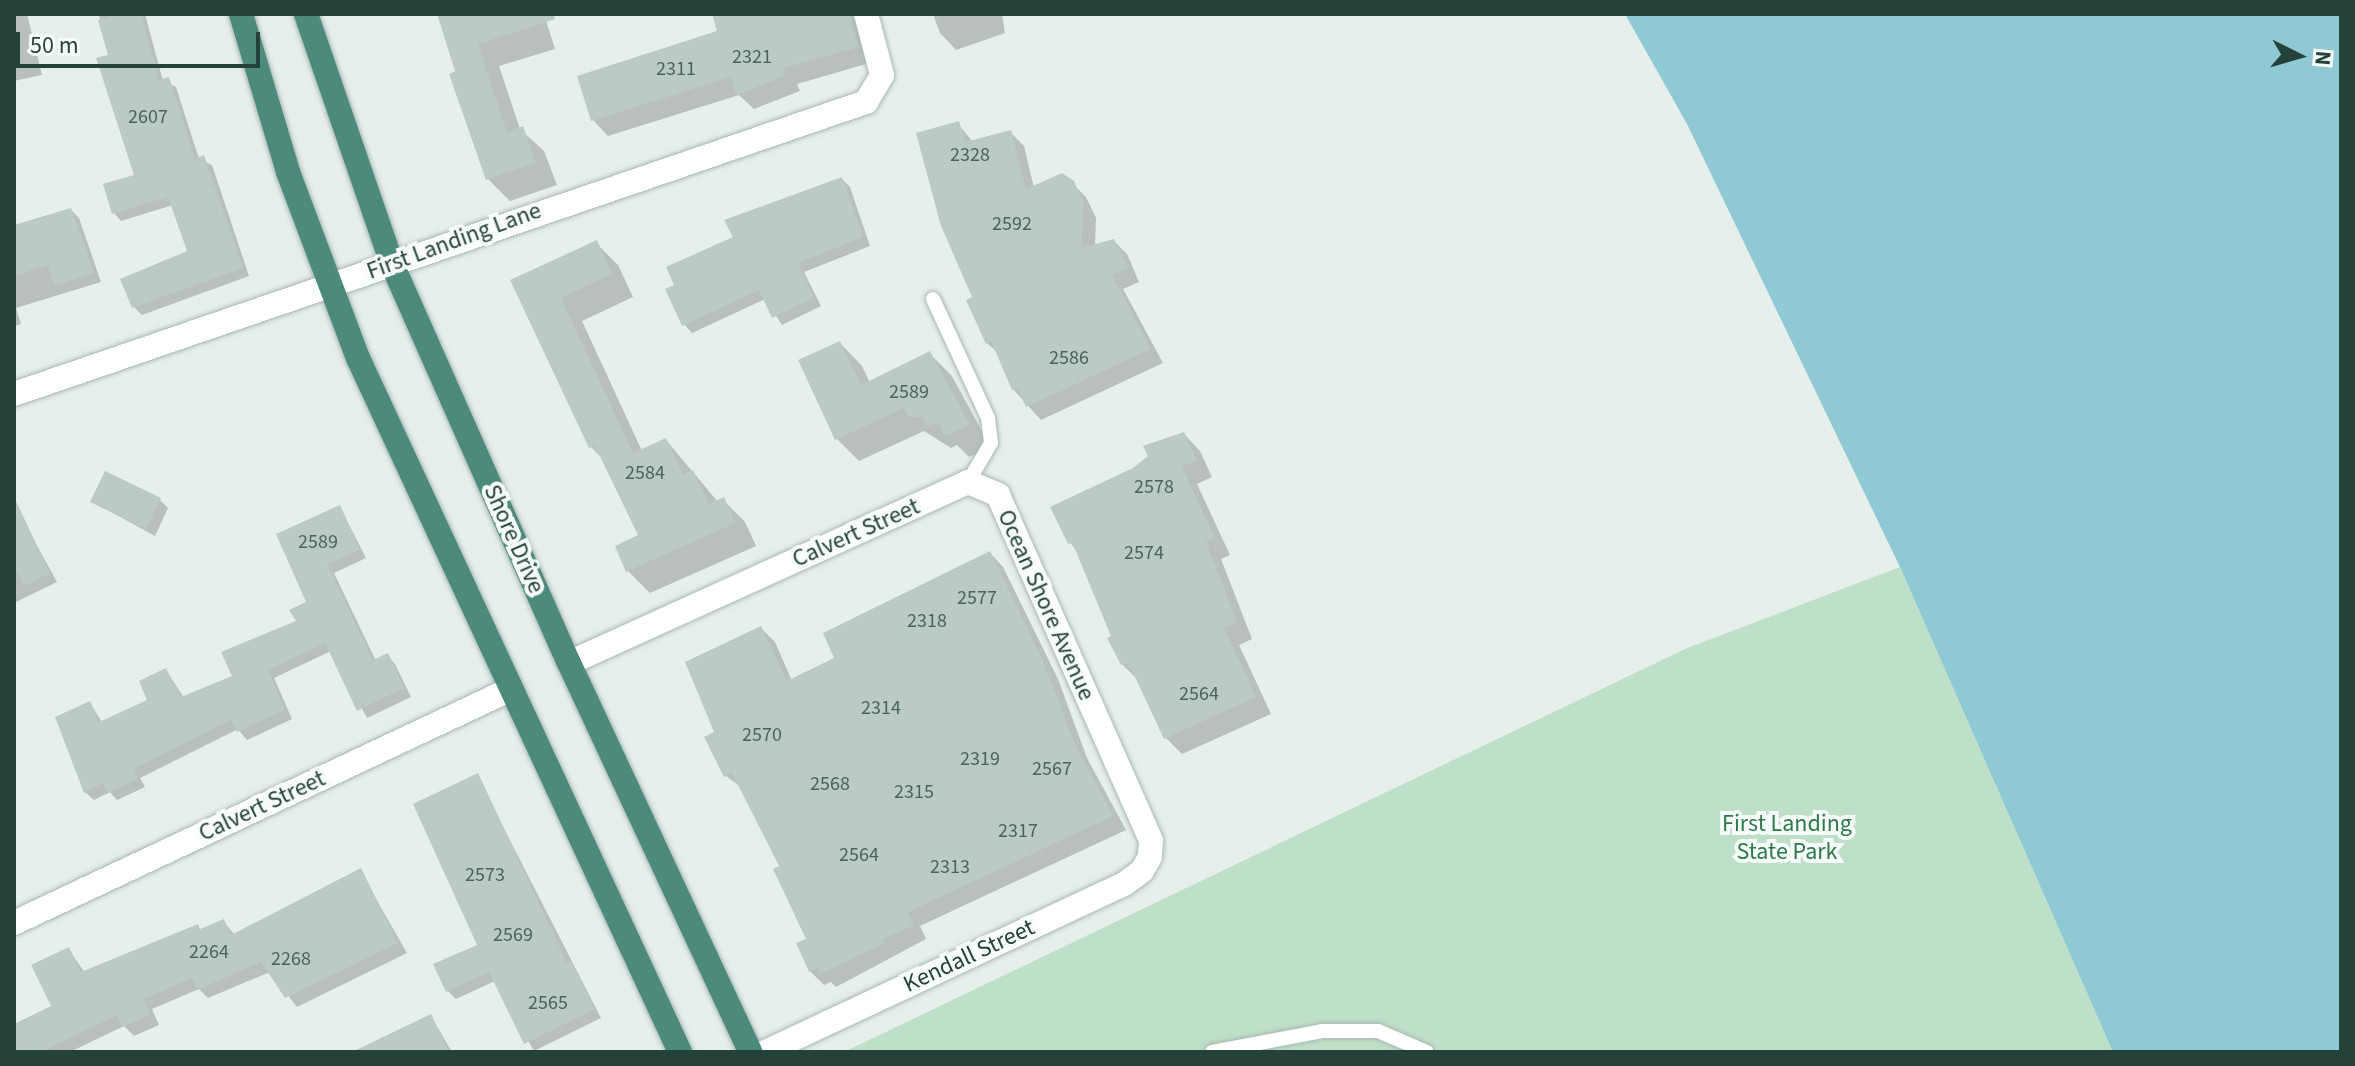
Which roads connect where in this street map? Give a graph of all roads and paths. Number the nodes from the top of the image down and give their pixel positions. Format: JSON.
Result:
{"nodes":[{"id":1,"x":241,"y":14,"type":"edge"},
{"id":2,"x":306,"y":14,"type":"edge"},
{"id":3,"x":866,"y":14,"type":"edge"},
{"id":4,"x":392,"y":264,"type":"junction"},
{"id":5,"x":331,"y":285,"type":"junction"},
{"id":6,"x":933,"y":299,"type":"dead end"},
{"id":7,"x":14,"y":394,"type":"edge"},
{"id":8,"x":968,"y":482,"type":"junction"},
{"id":9,"x":569,"y":663,"type":"junction"},
{"id":10,"x":511,"y":689,"type":"junction"},
{"id":11,"x":1151,"y":841,"type":"joint"},
{"id":12,"x":14,"y":923,"type":"edge"},
{"id":13,"x":680,"y":1052,"type":"edge"},
{"id":14,"x":750,"y":1052,"type":"edge"},
{"id":15,"x":765,"y":1052,"type":"edge"},
{"id":16,"x":1212,"y":1052,"type":"edge"},
{"id":17,"x":1427,"y":1052,"type":"edge"}],
"edges":[{"from":1,"to":5,"type":"highway"},
{"from":2,"to":4,"type":"highway","name":"Shore Drive"},
{"from":3,"to":4,"type":"street","name":"First Landing Lane"},
{"from":4,"to":5,"type":"street","name":"First Landing Lane"},
{"from":4,"to":9,"type":"highway","name":"Shore Drive"},
{"from":5,"to":7,"type":"street","name":"First Landing Lane"},
{"from":5,"to":10,"type":"highway"},
{"from":6,"to":8,"type":"lane"},
{"from":8,"to":9,"type":"street","name":"Calvert Street"},
{"from":8,"to":11,"type":"street","name":"Ocean Shore Avenue"},
{"from":9,"to":14,"type":"highway","name":"Shore Drive"},
{"from":10,"to":12,"type":"street","name":"Calvert Street"},
{"from":10,"to":13,"type":"highway"},
{"from":11,"to":15,"type":"street","name":"Kendall Street"},
{"from":16,"to":17,"type":"lane"}]}
